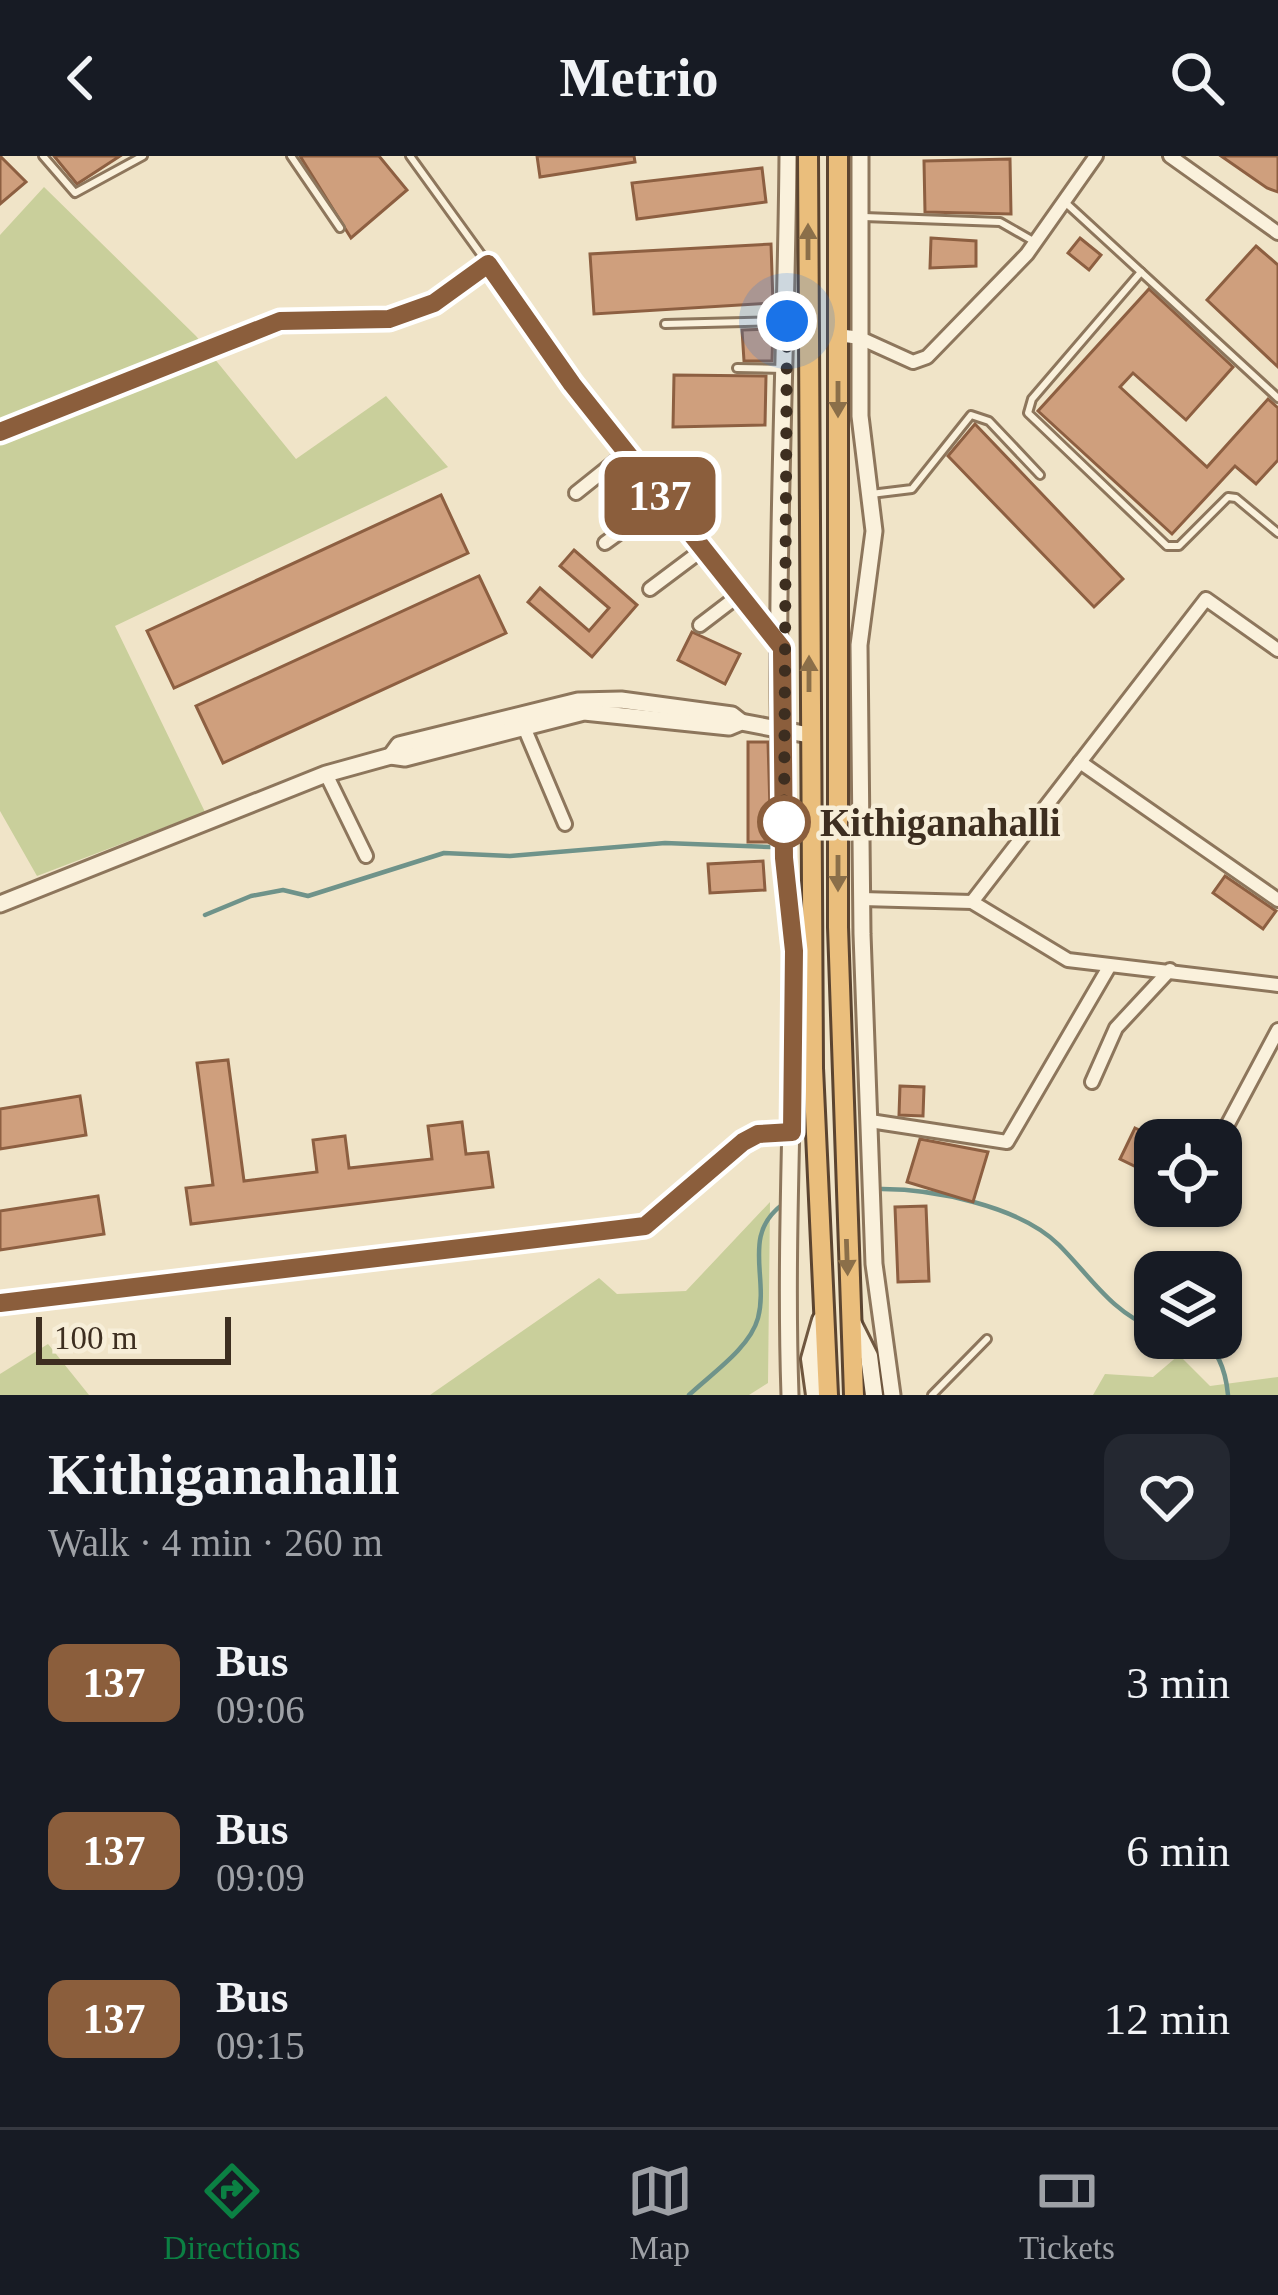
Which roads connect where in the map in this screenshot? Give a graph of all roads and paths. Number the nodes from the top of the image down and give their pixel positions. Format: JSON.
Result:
{"nodes":[{"id":1,"x":43,"y":156,"type":"edge"},
{"id":2,"x":143,"y":156,"type":"edge"},
{"id":3,"x":291,"y":156,"type":"edge"},
{"id":4,"x":410,"y":156,"type":"edge"},
{"id":5,"x":788,"y":156,"type":"edge"},
{"id":6,"x":808,"y":156,"type":"edge"},
{"id":7,"x":838,"y":156,"type":"edge"},
{"id":8,"x":860,"y":156,"type":"edge"},
{"id":9,"x":1096,"y":156,"type":"edge"},
{"id":10,"x":1169,"y":156,"type":"edge"},
{"id":11,"x":1064,"y":201,"type":"junction"},
{"id":12,"x":860,"y":217,"type":"junction"},
{"id":13,"x":340,"y":228,"type":"dead end"},
{"id":14,"x":1278,"y":233,"type":"edge"},
{"id":15,"x":1035,"y":242,"type":"junction"},
{"id":16,"x":488,"y":264,"type":"junction"},
{"id":17,"x":1141,"y":272,"type":"junction"},
{"id":18,"x":787,"y":321,"type":"junction"},
{"id":19,"x":665,"y":324,"type":"dead end"},
{"id":20,"x":838,"y":335,"type":"junction"},
{"id":21,"x":860,"y":338,"type":"junction"},
{"id":22,"x":736,"y":368,"type":"dead end"},
{"id":23,"x":788,"y":369,"type":"junction"},
{"id":24,"x":1278,"y":398,"type":"edge"},
{"id":25,"x":0,"y":432,"type":"edge"},
{"id":26,"x":626,"y":454,"type":"junction"},
{"id":27,"x":1040,"y":475,"type":"dead end"},
{"id":28,"x":576,"y":493,"type":"dead end"},
{"id":29,"x":871,"y":494,"type":"junction"},
{"id":30,"x":663,"y":501,"type":"junction"},
{"id":31,"x":1278,"y":533,"type":"edge"},
{"id":32,"x":605,"y":543,"type":"dead end"},
{"id":33,"x":702,"y":550,"type":"junction"},
{"id":34,"x":650,"y":589,"type":"dead end"},
{"id":35,"x":738,"y":596,"type":"junction"},
{"id":36,"x":700,"y":626,"type":"dead end"},
{"id":37,"x":782,"y":648,"type":"junction"},
{"id":38,"x":1278,"y":650,"type":"edge"},
{"id":39,"x":520,"y":719,"type":"junction"},
{"id":40,"x":784,"y":731,"type":"junction"},
{"id":41,"x":809,"y":735,"type":"junction"},
{"id":42,"x":1080,"y":762,"type":"junction"},
{"id":43,"x":326,"y":774,"type":"junction"},
{"id":44,"x":565,"y":824,"type":"dead end"},
{"id":45,"x":366,"y":856,"type":"dead end"},
{"id":46,"x":862,"y":899,"type":"junction"},
{"id":47,"x":1278,"y":900,"type":"edge"},
{"id":48,"x":972,"y":902,"type":"junction"},
{"id":49,"x":0,"y":904,"type":"edge"},
{"id":50,"x":1109,"y":967,"type":"junction"},
{"id":51,"x":1170,"y":970,"type":"junction"},
{"id":52,"x":1278,"y":985,"type":"edge"},
{"id":53,"x":1278,"y":1030,"type":"edge"},
{"id":54,"x":1092,"y":1082,"type":"dead end"},
{"id":55,"x":1231,"y":1119,"type":"edge"},
{"id":56,"x":870,"y":1121,"type":"junction"},
{"id":57,"x":792,"y":1132,"type":"junction"},
{"id":58,"x":0,"y":1303,"type":"edge"},
{"id":59,"x":849,"y":1316,"type":"junction"},
{"id":60,"x":988,"y":1339,"type":"dead end"},
{"id":61,"x":787,"y":1393,"type":"edge"},
{"id":62,"x":823,"y":1393,"type":"edge"},
{"id":63,"x":854,"y":1395,"type":"edge"},
{"id":64,"x":874,"y":1395,"type":"edge"},
{"id":65,"x":892,"y":1395,"type":"edge"},
{"id":66,"x":932,"y":1395,"type":"edge"}],
"edges":[{"from":1,"to":2,"type":"lane"},
{"from":3,"to":13,"type":"lane"},
{"from":4,"to":16,"type":"lane"},
{"from":5,"to":18,"type":"street"},
{"from":41,"to":6,"type":"highway","one_way":true},
{"from":7,"to":20,"type":"highway"},
{"from":8,"to":12,"type":"street"},
{"from":9,"to":11,"type":"street"},
{"from":10,"to":14,"type":"street"},
{"from":11,"to":15,"type":"street"},
{"from":11,"to":17,"type":"lane"},
{"from":12,"to":15,"type":"lane"},
{"from":12,"to":21,"type":"street"},
{"from":15,"to":21,"type":"street"},
{"from":16,"to":25,"type":"street"},
{"from":16,"to":26,"type":"street"},
{"from":17,"to":24,"type":"lane"},
{"from":17,"to":31,"type":"lane"},
{"from":18,"to":19,"type":"lane"},
{"from":18,"to":23,"type":"street"},
{"from":20,"to":21,"type":"street"},
{"from":20,"to":59,"type":"highway","one_way":true},
{"from":21,"to":29,"type":"street"},
{"from":22,"to":23,"type":"lane"},
{"from":23,"to":37,"type":"street"},
{"from":26,"to":28,"type":"street"},
{"from":26,"to":30,"type":"street"},
{"from":27,"to":29,"type":"lane"},
{"from":29,"to":46,"type":"street"},
{"from":30,"to":32,"type":"street"},
{"from":30,"to":33,"type":"street"},
{"from":33,"to":34,"type":"street"},
{"from":33,"to":35,"type":"street"},
{"from":35,"to":36,"type":"street"},
{"from":35,"to":37,"type":"street"},
{"from":37,"to":40,"type":"street"},
{"from":38,"to":42,"type":"street"},
{"from":39,"to":40,"type":"street"},
{"from":39,"to":43,"type":"street"},
{"from":39,"to":44,"type":"street"},
{"from":40,"to":41,"type":"street"},
{"from":40,"to":57,"type":"street"},
{"from":41,"to":62,"type":"highway"},
{"from":42,"to":47,"type":"street"},
{"from":42,"to":48,"type":"street"},
{"from":43,"to":45,"type":"street"},
{"from":43,"to":49,"type":"street"},
{"from":46,"to":48,"type":"street"},
{"from":46,"to":56,"type":"street"},
{"from":48,"to":50,"type":"street"},
{"from":50,"to":51,"type":"street"},
{"from":50,"to":56,"type":"street"},
{"from":51,"to":52,"type":"street"},
{"from":51,"to":54,"type":"street"},
{"from":53,"to":55,"type":"street"},
{"from":56,"to":65,"type":"street"},
{"from":57,"to":58,"type":"lane"},
{"from":57,"to":61,"type":"street"},
{"from":59,"to":63,"type":"highway"},
{"from":59,"to":64,"type":"main road"},
{"from":60,"to":66,"type":"lane"}]}
